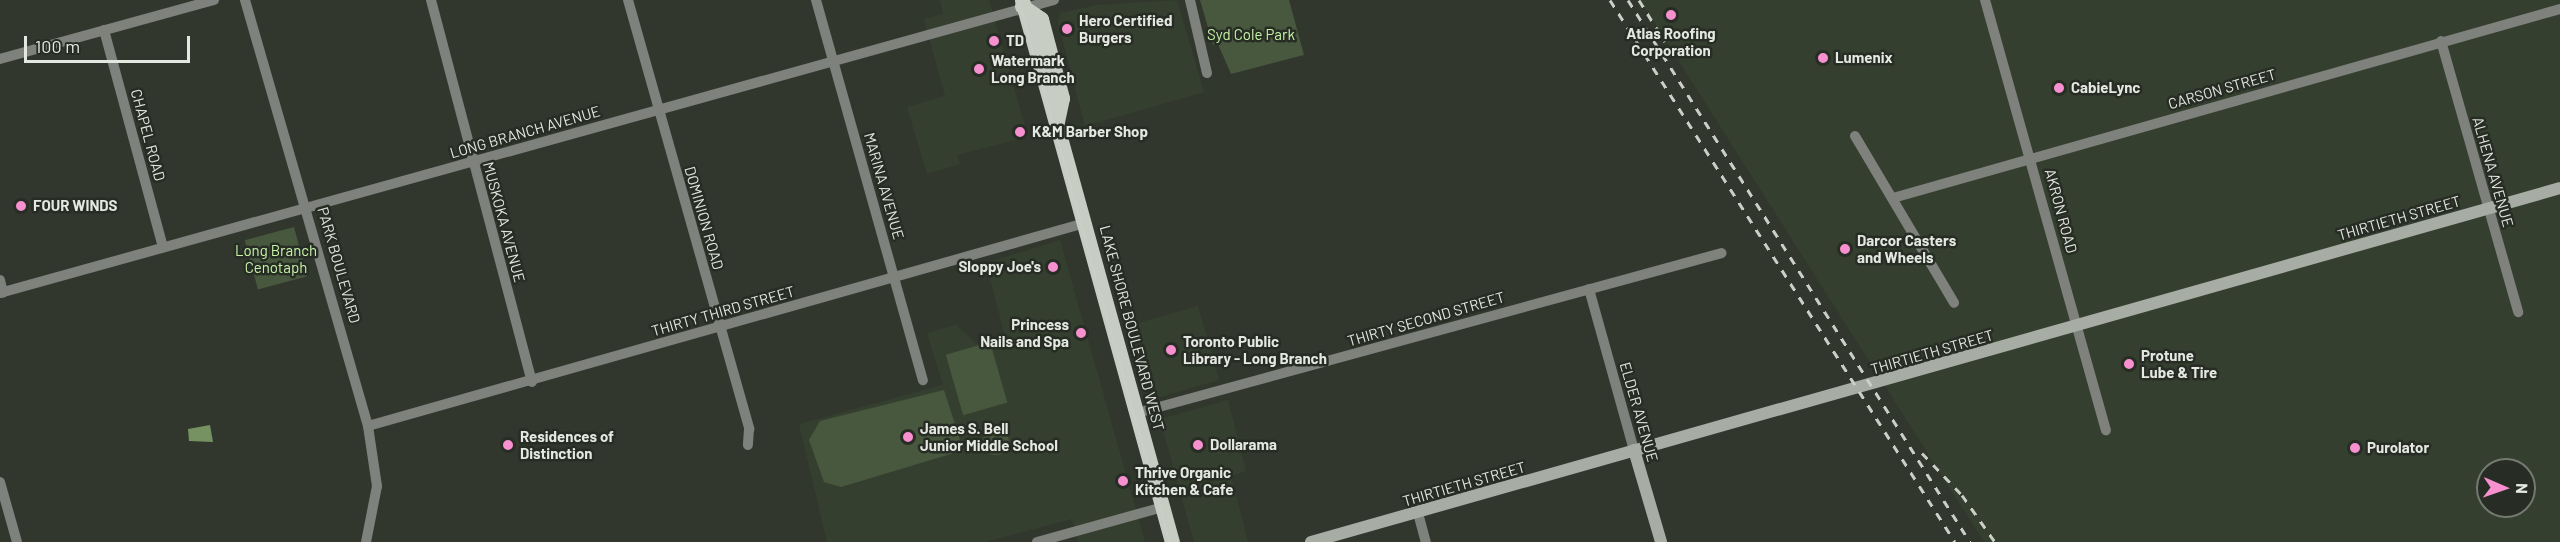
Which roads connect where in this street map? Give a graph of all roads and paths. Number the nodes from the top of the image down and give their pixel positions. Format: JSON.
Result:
{"nodes":[{"id":1,"x":214,"y":0,"type":"edge"},
{"id":2,"x":245,"y":0,"type":"edge"},
{"id":3,"x":431,"y":0,"type":"edge"},
{"id":4,"x":628,"y":0,"type":"edge"},
{"id":5,"x":816,"y":0,"type":"edge"},
{"id":6,"x":1054,"y":0,"type":"edge"},
{"id":7,"x":1190,"y":0,"type":"edge"},
{"id":8,"x":1985,"y":0,"type":"edge"},
{"id":9,"x":1019,"y":2,"type":"edge"},
{"id":10,"x":2560,"y":9,"type":"edge"},
{"id":11,"x":104,"y":30,"type":"junction"},
{"id":12,"x":2440,"y":41,"type":"junction"},
{"id":13,"x":0,"y":59,"type":"edge"},
{"id":14,"x":832,"y":61,"type":"junction"},
{"id":15,"x":1207,"y":73,"type":"dead end"},
{"id":16,"x":657,"y":109,"type":"junction"},
{"id":17,"x":1855,"y":136,"type":"dead end"},
{"id":18,"x":2032,"y":160,"type":"junction"},
{"id":19,"x":472,"y":163,"type":"junction"},
{"id":20,"x":2560,"y":188,"type":"edge"},
{"id":21,"x":1893,"y":198,"type":"junction"},
{"id":22,"x":307,"y":207,"type":"junction"},
{"id":23,"x":2487,"y":208,"type":"junction"},
{"id":24,"x":1085,"y":224,"type":"junction"},
{"id":25,"x":163,"y":247,"type":"junction"},
{"id":26,"x":1722,"y":253,"type":"dead end"},
{"id":27,"x":0,"y":280,"type":"edge"},
{"id":28,"x":895,"y":280,"type":"junction"},
{"id":29,"x":1589,"y":289,"type":"junction"},
{"id":30,"x":2,"y":293,"type":"edge"},
{"id":31,"x":1954,"y":303,"type":"dead end"},
{"id":32,"x":2518,"y":312,"type":"dead end"},
{"id":33,"x":720,"y":326,"type":"junction"},
{"id":34,"x":2077,"y":328,"type":"junction"},
{"id":35,"x":923,"y":380,"type":"dead end"},
{"id":36,"x":532,"y":382,"type":"junction"},
{"id":37,"x":1137,"y":413,"type":"junction"},
{"id":38,"x":368,"y":426,"type":"junction"},
{"id":39,"x":2106,"y":430,"type":"dead end"},
{"id":40,"x":748,"y":445,"type":"dead end"},
{"id":41,"x":1634,"y":450,"type":"junction"},
{"id":42,"x":0,"y":482,"type":"edge"},
{"id":43,"x":1163,"y":507,"type":"junction"},
{"id":44,"x":1418,"y":513,"type":"junction"},
{"id":45,"x":17,"y":542,"type":"edge"},
{"id":46,"x":366,"y":542,"type":"edge"},
{"id":47,"x":1037,"y":542,"type":"edge"},
{"id":48,"x":1172,"y":542,"type":"edge"},
{"id":49,"x":1311,"y":542,"type":"edge"},
{"id":50,"x":1426,"y":542,"type":"edge"},
{"id":51,"x":1661,"y":542,"type":"edge"}],
"edges":[{"from":1,"to":11,"type":"street"},
{"from":2,"to":22,"type":"street","name":"PARK BOULEVARD"},
{"from":3,"to":19,"type":"street","name":"MUSKOKA AVENUE"},
{"from":4,"to":16,"type":"street","name":"DOMINION ROAD"},
{"from":5,"to":14,"type":"street","name":"MARINA AVENUE"},
{"from":6,"to":9,"type":"street","name":"LONG BRANCH AVENUE"},
{"from":7,"to":15,"type":"street"},
{"from":8,"to":18,"type":"street","name":"AKRON ROAD"},
{"from":9,"to":14,"type":"street","name":"LONG BRANCH AVENUE"},
{"from":9,"to":24,"type":"main road","name":"LAKE SHORE BOULEVARD WEST"},
{"from":10,"to":12,"type":"street","name":"CARSON STREET"},
{"from":11,"to":13,"type":"street"},
{"from":11,"to":25,"type":"street","name":"CHAPEL ROAD"},
{"from":12,"to":18,"type":"street","name":"CARSON STREET"},
{"from":12,"to":23,"type":"street","name":"ALHENA AVENUE"},
{"from":14,"to":16,"type":"street","name":"LONG BRANCH AVENUE"},
{"from":14,"to":28,"type":"street","name":"MARINA AVENUE"},
{"from":16,"to":19,"type":"street","name":"LONG BRANCH AVENUE"},
{"from":16,"to":33,"type":"street","name":"DOMINION ROAD"},
{"from":17,"to":21,"type":"street"},
{"from":18,"to":21,"type":"street","name":"CARSON STREET"},
{"from":18,"to":34,"type":"street","name":"AKRON ROAD"},
{"from":19,"to":22,"type":"street","name":"LONG BRANCH AVENUE"},
{"from":19,"to":36,"type":"street","name":"MUSKOKA AVENUE"},
{"from":20,"to":23,"type":"street","name":"THIRTIETH STREET"},
{"from":21,"to":31,"type":"street"},
{"from":22,"to":25,"type":"street","name":"LONG BRANCH AVENUE"},
{"from":22,"to":38,"type":"street","name":"PARK BOULEVARD"},
{"from":23,"to":32,"type":"street","name":"ALHENA AVENUE"},
{"from":23,"to":34,"type":"street","name":"THIRTIETH STREET"},
{"from":24,"to":28,"type":"street","name":"THIRTY THIRD STREET"},
{"from":24,"to":37,"type":"main road","name":"LAKE SHORE BOULEVARD WEST"},
{"from":25,"to":30,"type":"street","name":"LONG BRANCH AVENUE"},
{"from":26,"to":29,"type":"street","name":"THIRTY SECOND STREET"},
{"from":27,"to":30,"type":"street"},
{"from":28,"to":33,"type":"street","name":"THIRTY THIRD STREET"},
{"from":28,"to":35,"type":"street","name":"MARINA AVENUE"},
{"from":29,"to":37,"type":"street","name":"THIRTY SECOND STREET"},
{"from":29,"to":41,"type":"street","name":"ELDER AVENUE"},
{"from":33,"to":36,"type":"street","name":"THIRTY THIRD STREET"},
{"from":33,"to":40,"type":"street","name":"DOMINION ROAD"},
{"from":34,"to":39,"type":"street","name":"AKRON ROAD"},
{"from":34,"to":41,"type":"street","name":"THIRTIETH STREET"},
{"from":36,"to":38,"type":"street","name":"THIRTY THIRD STREET"},
{"from":37,"to":43,"type":"main road","name":"LAKE SHORE BOULEVARD WEST"},
{"from":38,"to":46,"type":"street","name":"PARK BOULEVARD"},
{"from":41,"to":44,"type":"street","name":"THIRTIETH STREET"},
{"from":41,"to":51,"type":"street","name":"ELDER AVENUE"},
{"from":42,"to":45,"type":"street"},
{"from":43,"to":47,"type":"street"},
{"from":43,"to":48,"type":"main road","name":"LAKE SHORE BOULEVARD WEST"},
{"from":44,"to":49,"type":"street","name":"THIRTIETH STREET"},
{"from":44,"to":50,"type":"street"}]}
